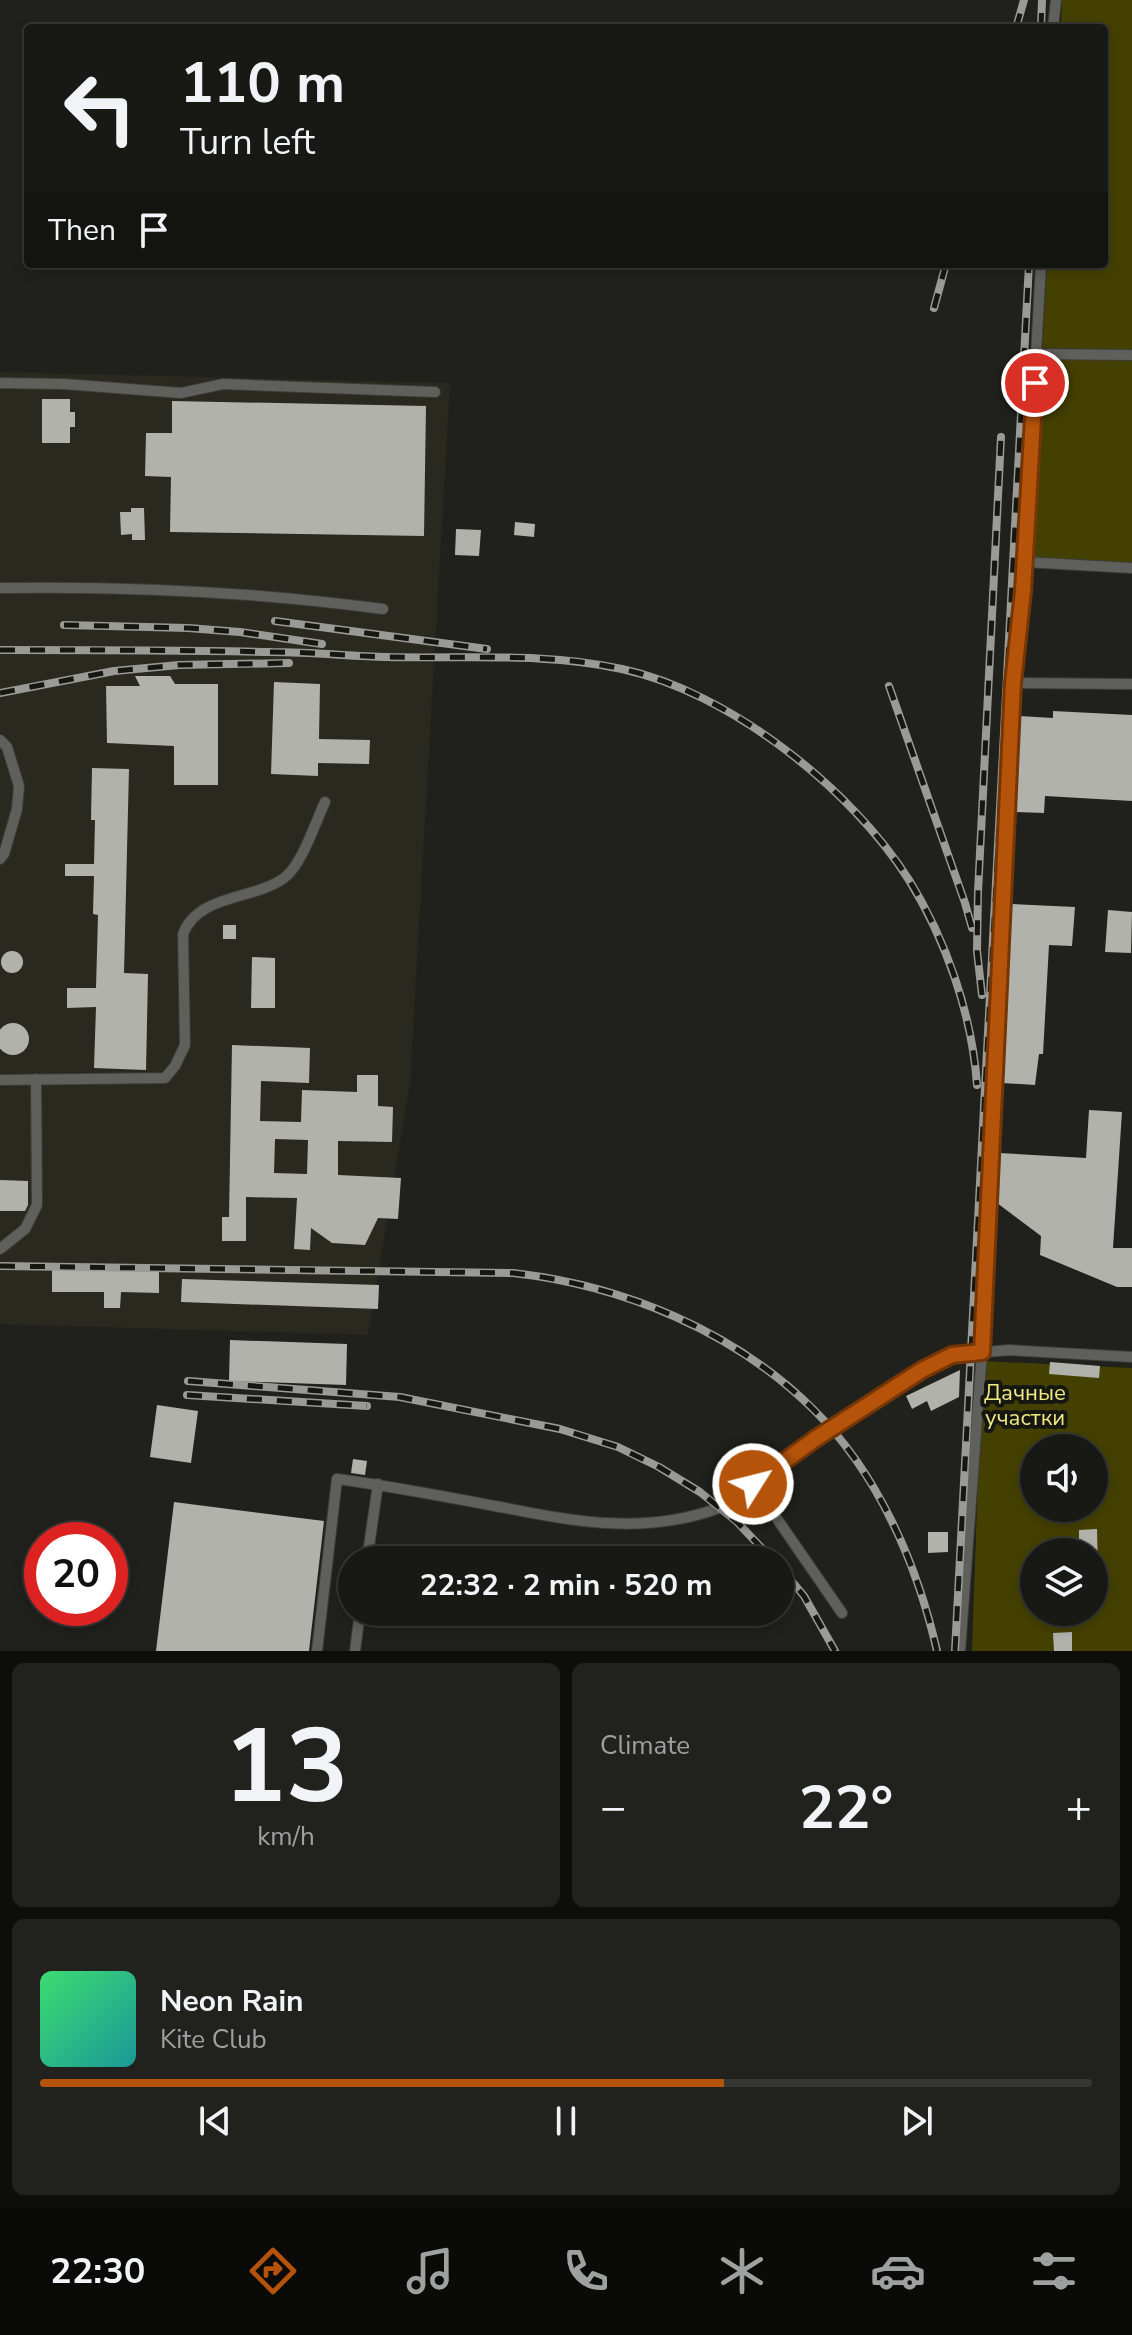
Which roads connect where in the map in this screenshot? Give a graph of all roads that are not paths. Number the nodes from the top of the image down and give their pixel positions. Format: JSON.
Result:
{"nodes":[{"id":1,"x":1056,"y":0,"type":"edge"},
{"id":2,"x":1053,"y":24,"type":"edge"},
{"id":3,"x":1041,"y":268,"type":"edge"},
{"id":4,"x":1036,"y":354,"type":"junction"},
{"id":5,"x":1132,"y":355,"type":"edge"},
{"id":6,"x":0,"y":383,"type":"edge"},
{"id":7,"x":435,"y":392,"type":"dead end"},
{"id":8,"x":1025,"y":562,"type":"junction"},
{"id":9,"x":1132,"y":568,"type":"edge"},
{"id":10,"x":0,"y":588,"type":"edge"},
{"id":11,"x":383,"y":609,"type":"dead end"},
{"id":12,"x":1013,"y":683,"type":"junction"},
{"id":13,"x":1132,"y":684,"type":"edge"},
{"id":14,"x":0,"y":740,"type":"edge"},
{"id":15,"x":325,"y":802,"type":"dead end"},
{"id":16,"x":0,"y":859,"type":"edge"},
{"id":17,"x":36,"y":1079,"type":"junction"},
{"id":18,"x":0,"y":1080,"type":"edge"},
{"id":19,"x":0,"y":1249,"type":"edge"},
{"id":20,"x":982,"y":1352,"type":"junction"},
{"id":21,"x":1132,"y":1357,"type":"edge"},
{"id":22,"x":378,"y":1484,"type":"junction"},
{"id":23,"x":753,"y":1484,"type":"junction"},
{"id":24,"x":369,"y":1546,"type":"edge"},
{"id":25,"x":842,"y":1613,"type":"dead end"},
{"id":26,"x":358,"y":1626,"type":"edge"},
{"id":27,"x":317,"y":1651,"type":"edge"},
{"id":28,"x":355,"y":1651,"type":"edge"},
{"id":29,"x":960,"y":1651,"type":"edge"}],
"edges":[{"from":1,"to":2,"type":"lane"},
{"from":3,"to":4,"type":"lane"},
{"from":4,"to":5,"type":"lane"},
{"from":4,"to":8,"type":"lane"},
{"from":6,"to":7,"type":"lane"},
{"from":8,"to":9,"type":"lane"},
{"from":8,"to":12,"type":"lane"},
{"from":10,"to":11,"type":"lane"},
{"from":12,"to":13,"type":"lane"},
{"from":12,"to":20,"type":"lane"},
{"from":14,"to":16,"type":"lane"},
{"from":15,"to":17,"type":"lane"},
{"from":17,"to":18,"type":"lane"},
{"from":17,"to":19,"type":"lane"},
{"from":20,"to":21,"type":"lane"},
{"from":20,"to":23,"type":"lane"},
{"from":20,"to":29,"type":"lane"},
{"from":22,"to":23,"type":"lane"},
{"from":22,"to":24,"type":"lane"},
{"from":22,"to":27,"type":"lane"},
{"from":23,"to":25,"type":"lane"},
{"from":26,"to":28,"type":"lane"}]}
